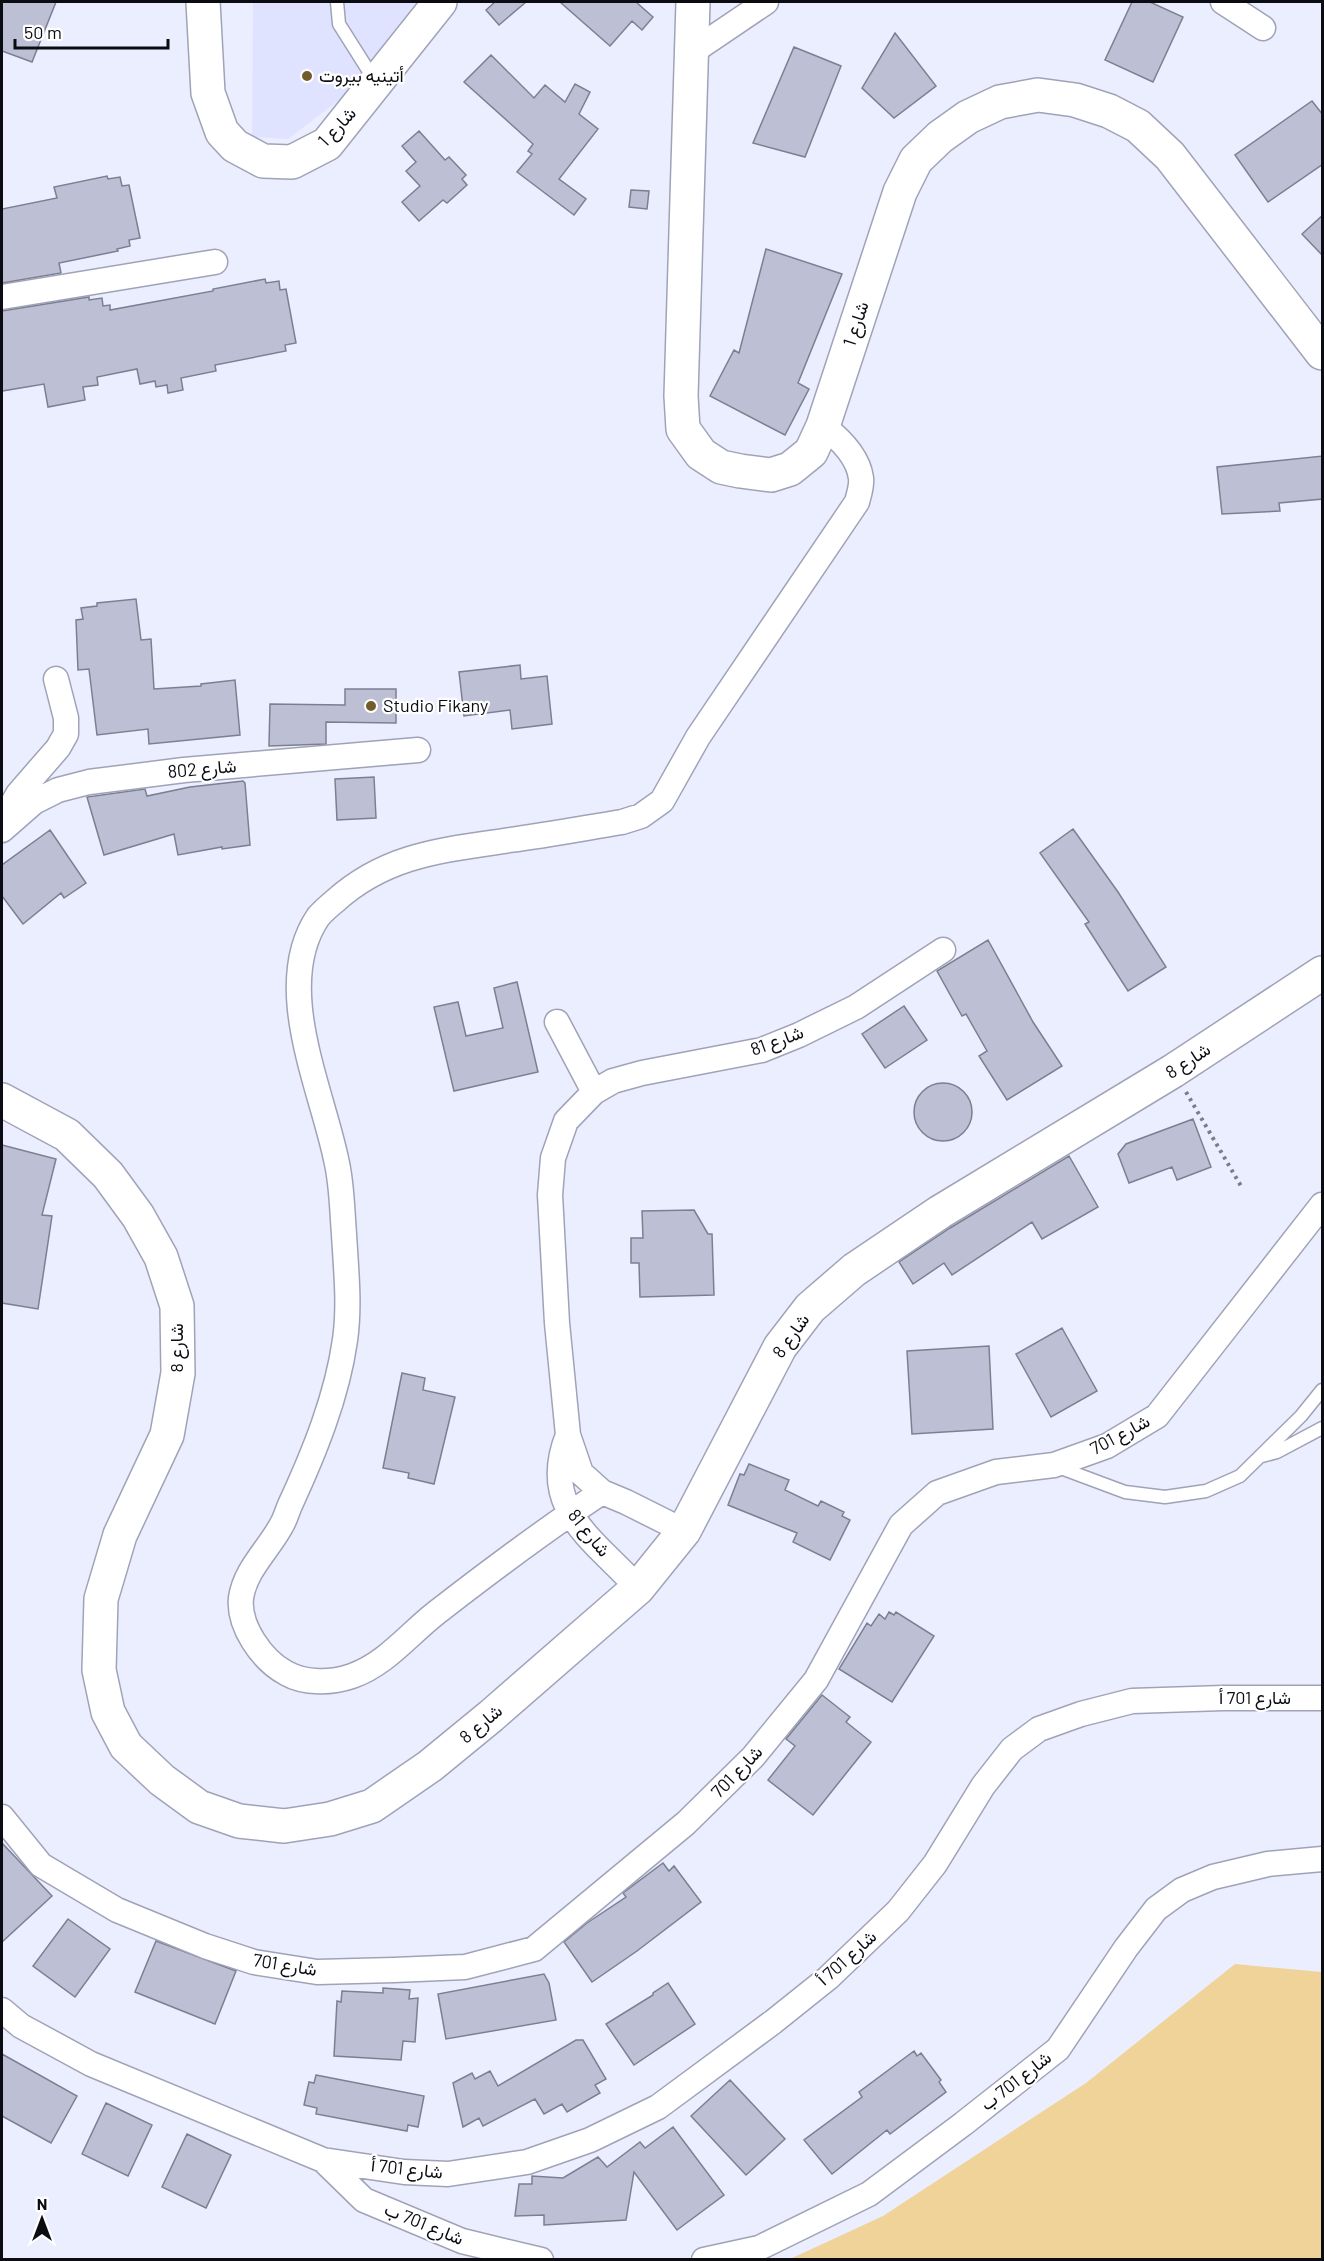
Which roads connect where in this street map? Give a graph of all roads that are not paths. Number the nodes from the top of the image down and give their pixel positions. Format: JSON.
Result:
{"nodes":[{"id":1,"x":203,"y":2,"type":"edge"},
{"id":2,"x":337,"y":2,"type":"edge"},
{"id":3,"x":440,"y":2,"type":"edge"},
{"id":4,"x":693,"y":2,"type":"edge"},
{"id":5,"x":766,"y":2,"type":"edge"},
{"id":6,"x":1222,"y":2,"type":"edge"},
{"id":7,"x":1263,"y":28,"type":"dead end"},
{"id":8,"x":692,"y":52,"type":"junction"},
{"id":9,"x":376,"y":82,"type":"junction"},
{"id":10,"x":215,"y":262,"type":"dead end"},
{"id":11,"x":2,"y":297,"type":"edge"},
{"id":12,"x":1323,"y":353,"type":"edge"},
{"id":13,"x":822,"y":426,"type":"junction"},
{"id":14,"x":56,"y":679,"type":"dead end"},
{"id":15,"x":418,"y":750,"type":"dead end"},
{"id":16,"x":2,"y":824,"type":"edge"},
{"id":17,"x":2,"y":830,"type":"edge"},
{"id":18,"x":943,"y":950,"type":"dead end"},
{"id":19,"x":1323,"y":973,"type":"edge"},
{"id":20,"x":558,"y":1022,"type":"dead end"},
{"id":21,"x":594,"y":1092,"type":"junction"},
{"id":22,"x":2,"y":1100,"type":"edge"},
{"id":23,"x":1323,"y":1205,"type":"edge"},
{"id":24,"x":1323,"y":1390,"type":"edge"},
{"id":25,"x":1323,"y":1428,"type":"edge"},
{"id":26,"x":568,"y":1435,"type":"junction"},
{"id":27,"x":1261,"y":1457,"type":"junction"},
{"id":28,"x":1054,"y":1465,"type":"junction"},
{"id":29,"x":602,"y":1492,"type":"junction"},
{"id":30,"x":569,"y":1514,"type":"junction"},
{"id":31,"x":684,"y":1531,"type":"junction"},
{"id":32,"x":638,"y":1588,"type":"junction"},
{"id":33,"x":1323,"y":1698,"type":"edge"},
{"id":34,"x":2,"y":1817,"type":"edge"},
{"id":35,"x":1323,"y":1859,"type":"edge"},
{"id":36,"x":2,"y":2010,"type":"edge"},
{"id":37,"x":323,"y":2160,"type":"junction"},
{"id":38,"x":405,"y":2172,"type":"junction"},
{"id":39,"x":398,"y":2214,"type":"junction"},
{"id":40,"x":541,"y":2259,"type":"edge"},
{"id":41,"x":704,"y":2259,"type":"edge"}],
"edges":[{"from":1,"to":9,"type":"street","name":"شارع 1"},
{"from":2,"to":9,"type":"lane"},
{"from":3,"to":9,"type":"street","name":"شارع 1"},
{"from":4,"to":8,"type":"street","name":"شارع 1"},
{"from":5,"to":8,"type":"street"},
{"from":6,"to":7,"type":"street"},
{"from":8,"to":13,"type":"street","name":"شارع 1"},
{"from":10,"to":11,"type":"street"},
{"from":12,"to":13,"type":"street","name":"شارع 1"},
{"from":13,"to":30,"type":"street"},
{"from":14,"to":16,"type":"street"},
{"from":15,"to":17,"type":"street","name":"شارع 802"},
{"from":18,"to":21,"type":"street","name":"شارع 81"},
{"from":19,"to":31,"type":"street","name":"شارع 8"},
{"from":20,"to":21,"type":"street"},
{"from":21,"to":26,"type":"street","name":"شارع 81"},
{"from":22,"to":32,"type":"street","name":"شارع 8"},
{"from":23,"to":28,"type":"street","name":"شارع 701"},
{"from":24,"to":27,"type":"lane"},
{"from":25,"to":27,"type":"lane"},
{"from":26,"to":29,"type":"street","name":"شارع 81"},
{"from":26,"to":30,"type":"street","name":"شارع 81"},
{"from":27,"to":28,"type":"lane"},
{"from":28,"to":34,"type":"street","name":"شارع 701"},
{"from":29,"to":30,"type":"street"},
{"from":29,"to":31,"type":"street","name":"شارع 81"},
{"from":30,"to":32,"type":"street","name":"شارع 81"},
{"from":31,"to":32,"type":"street","name":"شارع 8"},
{"from":33,"to":38,"type":"street","name":"شارع 701 أ"},
{"from":35,"to":41,"type":"street","name":"شارع 701 ب"},
{"from":36,"to":37,"type":"street"},
{"from":37,"to":38,"type":"street","name":"شارع 701 أ"},
{"from":37,"to":39,"type":"street","name":"شارع 701 ب"},
{"from":38,"to":39,"type":"street"},
{"from":39,"to":40,"type":"street","name":"شارع 701 ب"}]}
